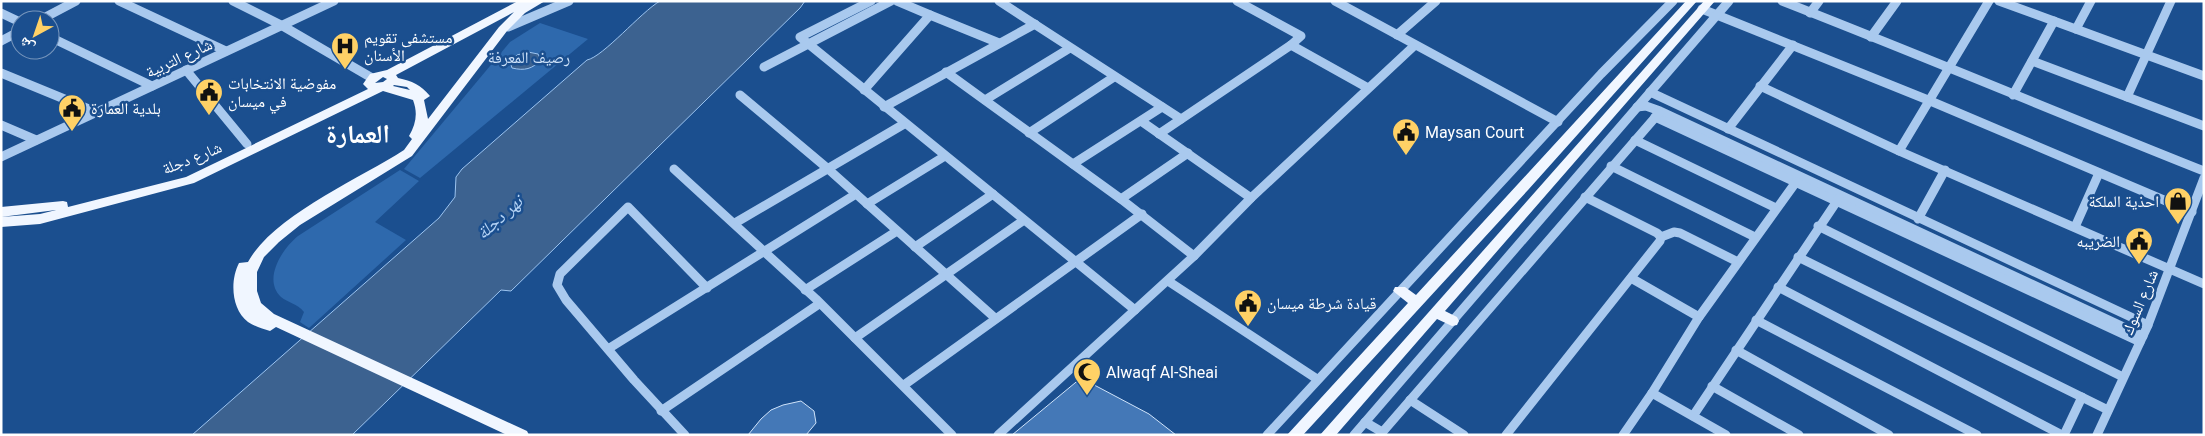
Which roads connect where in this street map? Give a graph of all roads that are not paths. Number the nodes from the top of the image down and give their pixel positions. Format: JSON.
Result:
{"nodes":[{"id":1,"x":76,"y":1,"type":"edge"},
{"id":2,"x":119,"y":1,"type":"edge"},
{"id":3,"x":334,"y":1,"type":"edge"},
{"id":4,"x":540,"y":1,"type":"edge"},
{"id":5,"x":568,"y":1,"type":"edge"},
{"id":6,"x":871,"y":1,"type":"edge"},
{"id":7,"x":891,"y":1,"type":"edge"},
{"id":8,"x":897,"y":1,"type":"edge"},
{"id":9,"x":999,"y":1,"type":"edge"},
{"id":10,"x":1237,"y":1,"type":"edge"},
{"id":11,"x":1335,"y":1,"type":"edge"},
{"id":12,"x":1672,"y":1,"type":"edge"},
{"id":13,"x":1728,"y":1,"type":"edge"},
{"id":14,"x":1782,"y":1,"type":"edge"},
{"id":15,"x":1819,"y":1,"type":"edge"},
{"id":16,"x":1897,"y":1,"type":"edge"},
{"id":17,"x":1990,"y":1,"type":"edge"},
{"id":18,"x":1999,"y":1,"type":"edge"},
{"id":19,"x":2091,"y":1,"type":"edge"},
{"id":20,"x":2172,"y":1,"type":"edge"},
{"id":21,"x":235,"y":2,"type":"edge"},
{"id":22,"x":1432,"y":2,"type":"edge"},
{"id":23,"x":1687,"y":3,"type":"edge"},
{"id":24,"x":2013,"y":3,"type":"edge"},
{"id":25,"x":1706,"y":5,"type":"edge"},
{"id":26,"x":523,"y":6,"type":"edge"},
{"id":27,"x":59,"y":10,"type":"edge"},
{"id":28,"x":1810,"y":12,"type":"junction"},
{"id":29,"x":930,"y":15,"type":"junction"},
{"id":30,"x":1717,"y":15,"type":"junction"},
{"id":31,"x":2054,"y":21,"type":"junction"},
{"id":32,"x":1034,"y":24,"type":"junction"},
{"id":33,"x":281,"y":25,"type":"junction"},
{"id":34,"x":503,"y":29,"type":"junction"},
{"id":35,"x":2076,"y":29,"type":"junction"},
{"id":36,"x":1397,"y":35,"type":"junction"},
{"id":37,"x":1871,"y":37,"type":"junction"},
{"id":38,"x":804,"y":40,"type":"junction"},
{"id":39,"x":60,"y":41,"type":"edge"},
{"id":40,"x":999,"y":43,"type":"junction"},
{"id":41,"x":1291,"y":45,"type":"junction"},
{"id":42,"x":1415,"y":45,"type":"junction"},
{"id":43,"x":1793,"y":45,"type":"junction"},
{"id":44,"x":1070,"y":48,"type":"junction"},
{"id":45,"x":226,"y":51,"type":"junction"},
{"id":46,"x":2146,"y":55,"type":"junction"},
{"id":47,"x":2032,"y":61,"type":"junction"},
{"id":48,"x":764,"y":67,"type":"dead end"},
{"id":49,"x":1950,"y":67,"type":"junction"},
{"id":50,"x":186,"y":70,"type":"junction"},
{"id":51,"x":946,"y":72,"type":"junction"},
{"id":52,"x":1,"y":73,"type":"edge"},
{"id":53,"x":1114,"y":76,"type":"junction"},
{"id":54,"x":2204,"y":76,"type":"edge"},
{"id":55,"x":382,"y":82,"type":"junction"},
{"id":56,"x":152,"y":86,"type":"junction"},
{"id":57,"x":1760,"y":86,"type":"junction"},
{"id":58,"x":1368,"y":88,"type":"junction"},
{"id":59,"x":864,"y":90,"type":"junction"},
{"id":60,"x":1650,"y":92,"type":"junction"},
{"id":61,"x":740,"y":95,"type":"dead end"},
{"id":62,"x":2013,"y":95,"type":"junction"},
{"id":63,"x":2127,"y":97,"type":"junction"},
{"id":64,"x":1664,"y":99,"type":"junction"},
{"id":65,"x":985,"y":100,"type":"junction"},
{"id":66,"x":1928,"y":100,"type":"junction"},
{"id":67,"x":352,"y":101,"type":"junction"},
{"id":68,"x":884,"y":107,"type":"junction"},
{"id":69,"x":1162,"y":107,"type":"junction"},
{"id":70,"x":1637,"y":107,"type":"junction"},
{"id":71,"x":421,"y":108,"type":"junction"},
{"id":72,"x":96,"y":112,"type":"junction"},
{"id":73,"x":1658,"y":114,"type":"junction"},
{"id":74,"x":1181,"y":119,"type":"junction"},
{"id":75,"x":1141,"y":121,"type":"junction"},
{"id":76,"x":1558,"y":122,"type":"junction"},
{"id":77,"x":904,"y":124,"type":"junction"},
{"id":78,"x":1,"y":125,"type":"edge"},
{"id":79,"x":2204,"y":126,"type":"edge"},
{"id":80,"x":423,"y":129,"type":"junction"},
{"id":81,"x":1728,"y":129,"type":"junction"},
{"id":82,"x":1029,"y":133,"type":"junction"},
{"id":83,"x":1159,"y":134,"type":"junction"},
{"id":84,"x":36,"y":140,"type":"junction"},
{"id":85,"x":1635,"y":140,"type":"junction"},
{"id":86,"x":247,"y":144,"type":"junction"},
{"id":87,"x":1899,"y":151,"type":"junction"},
{"id":88,"x":1188,"y":153,"type":"junction"},
{"id":89,"x":945,"y":156,"type":"junction"},
{"id":90,"x":1,"y":157,"type":"edge"},
{"id":91,"x":1073,"y":164,"type":"junction"},
{"id":92,"x":1612,"y":166,"type":"junction"},
{"id":93,"x":827,"y":168,"type":"junction"},
{"id":94,"x":674,"y":170,"type":"dead end"},
{"id":95,"x":1945,"y":170,"type":"junction"},
{"id":96,"x":2204,"y":171,"type":"edge"},
{"id":97,"x":2099,"y":173,"type":"junction"},
{"id":98,"x":2204,"y":178,"type":"edge"},
{"id":99,"x":1796,"y":182,"type":"junction"},
{"id":100,"x":856,"y":194,"type":"junction"},
{"id":101,"x":993,"y":194,"type":"junction"},
{"id":102,"x":1585,"y":197,"type":"junction"},
{"id":103,"x":1250,"y":198,"type":"junction"},
{"id":104,"x":1839,"y":198,"type":"junction"},
{"id":105,"x":1121,"y":199,"type":"junction"},
{"id":106,"x":867,"y":204,"type":"junction"},
{"id":107,"x":1776,"y":208,"type":"junction"},
{"id":108,"x":2192,"y":212,"type":"junction"},
{"id":109,"x":1142,"y":214,"type":"junction"},
{"id":110,"x":2,"y":219,"type":"edge"},
{"id":111,"x":1918,"y":219,"type":"junction"},
{"id":112,"x":1024,"y":220,"type":"junction"},
{"id":113,"x":735,"y":223,"type":"junction"},
{"id":114,"x":1818,"y":226,"type":"junction"},
{"id":115,"x":2076,"y":228,"type":"junction"},
{"id":116,"x":897,"y":231,"type":"junction"},
{"id":117,"x":1661,"y":237,"type":"junction"},
{"id":118,"x":1755,"y":238,"type":"junction"},
{"id":119,"x":914,"y":246,"type":"junction"},
{"id":120,"x":765,"y":252,"type":"junction"},
{"id":121,"x":1194,"y":256,"type":"junction"},
{"id":122,"x":1798,"y":257,"type":"junction"},
{"id":123,"x":1076,"y":261,"type":"junction"},
{"id":124,"x":1738,"y":262,"type":"junction"},
{"id":125,"x":2170,"y":269,"type":"junction"},
{"id":126,"x":945,"y":274,"type":"junction"},
{"id":127,"x":1631,"y":278,"type":"junction"},
{"id":128,"x":1168,"y":281,"type":"junction"},
{"id":129,"x":2204,"y":284,"type":"edge"},
{"id":130,"x":1778,"y":287,"type":"junction"},
{"id":131,"x":706,"y":288,"type":"junction"},
{"id":132,"x":805,"y":290,"type":"junction"},
{"id":133,"x":1400,"y":291,"type":"junction"},
{"id":134,"x":1416,"y":302,"type":"junction"},
{"id":135,"x":819,"y":304,"type":"junction"},
{"id":136,"x":1135,"y":310,"type":"junction"},
{"id":137,"x":1435,"y":312,"type":"junction"},
{"id":138,"x":1699,"y":317,"type":"junction"},
{"id":139,"x":995,"y":318,"type":"junction"},
{"id":140,"x":1756,"y":320,"type":"junction"},
{"id":141,"x":1452,"y":321,"type":"junction"},
{"id":142,"x":2148,"y":325,"type":"junction"},
{"id":143,"x":855,"y":338,"type":"junction"},
{"id":144,"x":2141,"y":339,"type":"junction"},
{"id":145,"x":608,"y":349,"type":"junction"},
{"id":146,"x":1736,"y":350,"type":"junction"},
{"id":147,"x":2124,"y":377,"type":"junction"},
{"id":148,"x":1317,"y":380,"type":"junction"},
{"id":149,"x":904,"y":385,"type":"junction"},
{"id":150,"x":1712,"y":386,"type":"junction"},
{"id":151,"x":1652,"y":393,"type":"junction"},
{"id":152,"x":2082,"y":397,"type":"junction"},
{"id":153,"x":1410,"y":400,"type":"junction"},
{"id":154,"x":2108,"y":410,"type":"junction"},
{"id":155,"x":661,"y":411,"type":"junction"},
{"id":156,"x":1693,"y":416,"type":"junction"},
{"id":157,"x":1365,"y":422,"type":"junction"},
{"id":158,"x":1381,"y":434,"type":"edge"},
{"id":159,"x":509,"y":435,"type":"edge"},
{"id":160,"x":522,"y":435,"type":"edge"},
{"id":161,"x":685,"y":435,"type":"edge"},
{"id":162,"x":952,"y":435,"type":"edge"},
{"id":163,"x":998,"y":435,"type":"edge"},
{"id":164,"x":1266,"y":435,"type":"edge"},
{"id":165,"x":1294,"y":435,"type":"edge"},
{"id":166,"x":1327,"y":435,"type":"edge"},
{"id":167,"x":1354,"y":435,"type":"edge"},
{"id":168,"x":1464,"y":435,"type":"edge"},
{"id":169,"x":1506,"y":435,"type":"edge"},
{"id":170,"x":1623,"y":435,"type":"edge"},
{"id":171,"x":1726,"y":435,"type":"edge"},
{"id":172,"x":1799,"y":435,"type":"edge"},
{"id":173,"x":1889,"y":435,"type":"edge"},
{"id":174,"x":1977,"y":435,"type":"edge"},
{"id":175,"x":2063,"y":435,"type":"edge"},
{"id":176,"x":2096,"y":435,"type":"edge"}],
"edges":[{"from":1,"to":27,"type":"street"},
{"from":2,"to":45,"type":"street"},
{"from":3,"to":33,"type":"street","name":"شارع التربية"},
{"from":4,"to":26,"type":"main road","name":"شارع دجلة"},
{"from":5,"to":34,"type":"street"},
{"from":6,"to":38,"type":"street"},
{"from":7,"to":38,"type":"street"},
{"from":8,"to":29,"type":"street"},
{"from":9,"to":32,"type":"street"},
{"from":10,"to":41,"type":"street"},
{"from":11,"to":36,"type":"street"},
{"from":12,"to":76,"type":"street"},
{"from":13,"to":30,"type":"street"},
{"from":14,"to":28,"type":"street"},
{"from":15,"to":28,"type":"street"},
{"from":16,"to":37,"type":"street"},
{"from":17,"to":49,"type":"street"},
{"from":18,"to":24,"type":"street"},
{"from":19,"to":35,"type":"street"},
{"from":20,"to":46,"type":"street"},
{"from":21,"to":33,"type":"street"},
{"from":22,"to":36,"type":"street"},
{"from":23,"to":134,"type":"main road"},
{"from":24,"to":31,"type":"street"},
{"from":25,"to":30,"type":"street"},
{"from":25,"to":137,"type":"main road"},
{"from":26,"to":34,"type":"main road"},
{"from":26,"to":55,"type":"main road","name":"شارع دجلة"},
{"from":28,"to":37,"type":"street"},
{"from":29,"to":40,"type":"street"},
{"from":29,"to":59,"type":"street"},
{"from":30,"to":43,"type":"street"},
{"from":30,"to":60,"type":"street"},
{"from":31,"to":35,"type":"street"},
{"from":31,"to":47,"type":"street"},
{"from":32,"to":40,"type":"street"},
{"from":32,"to":44,"type":"street"},
{"from":33,"to":45,"type":"street","name":"شارع التربية"},
{"from":33,"to":55,"type":"street"},
{"from":34,"to":80,"type":"main road"},
{"from":35,"to":46,"type":"street"},
{"from":36,"to":42,"type":"street"},
{"from":37,"to":49,"type":"street"},
{"from":38,"to":48,"type":"street"},
{"from":38,"to":59,"type":"street"},
{"from":39,"to":56,"type":"street"},
{"from":40,"to":51,"type":"street"},
{"from":41,"to":58,"type":"street"},
{"from":41,"to":74,"type":"street"},
{"from":42,"to":58,"type":"street"},
{"from":42,"to":76,"type":"street"},
{"from":43,"to":57,"type":"street"},
{"from":43,"to":66,"type":"street"},
{"from":44,"to":53,"type":"street"},
{"from":44,"to":65,"type":"street"},
{"from":45,"to":50,"type":"street","name":"شارع التربية"},
{"from":46,"to":54,"type":"street"},
{"from":46,"to":63,"type":"street"},
{"from":47,"to":62,"type":"street"},
{"from":47,"to":63,"type":"street"},
{"from":49,"to":62,"type":"street"},
{"from":49,"to":66,"type":"street"},
{"from":50,"to":56,"type":"street","name":"شارع التربية"},
{"from":50,"to":86,"type":"street"},
{"from":51,"to":65,"type":"street"},
{"from":51,"to":68,"type":"street"},
{"from":52,"to":72,"type":"street"},
{"from":53,"to":69,"type":"street"},
{"from":53,"to":82,"type":"street"},
{"from":55,"to":67,"type":"main road","name":"شارع دجلة"},
{"from":55,"to":71,"type":"main road"},
{"from":55,"to":80,"type":"main road"},
{"from":55,"to":86,"type":"main road","name":"شارع دجلة"},
{"from":56,"to":72,"type":"street","name":"شارع التربية"},
{"from":57,"to":81,"type":"street"},
{"from":57,"to":87,"type":"street"},
{"from":58,"to":103,"type":"street"},
{"from":59,"to":68,"type":"street"},
{"from":60,"to":64,"type":"street"},
{"from":60,"to":70,"type":"street"},
{"from":61,"to":93,"type":"street"},
{"from":62,"to":96,"type":"street"},
{"from":63,"to":79,"type":"street"},
{"from":64,"to":73,"type":"street"},
{"from":64,"to":81,"type":"street"},
{"from":65,"to":82,"type":"street"},
{"from":66,"to":87,"type":"street"},
{"from":66,"to":97,"type":"street"},
{"from":67,"to":71,"type":"main road"},
{"from":67,"to":110,"type":"main road","name":"شارع دجلة"},
{"from":68,"to":77,"type":"street"},
{"from":69,"to":74,"type":"street"},
{"from":69,"to":75,"type":"street"},
{"from":70,"to":73,"type":"street"},
{"from":70,"to":141,"type":"street"},
{"from":71,"to":80,"type":"main road"},
{"from":72,"to":84,"type":"street","name":"شارع التربية"},
{"from":73,"to":85,"type":"street"},
{"from":73,"to":99,"type":"street"},
{"from":73,"to":104,"type":"street"},
{"from":74,"to":83,"type":"street"},
{"from":75,"to":83,"type":"street"},
{"from":75,"to":91,"type":"street"},
{"from":76,"to":133,"type":"street"},
{"from":77,"to":89,"type":"street"},
{"from":77,"to":93,"type":"street"},
{"from":78,"to":84,"type":"street"},
{"from":80,"to":159,"type":"main road"},
{"from":80,"to":160,"type":"main road"},
{"from":81,"to":111,"type":"street"},
{"from":82,"to":91,"type":"street"},
{"from":83,"to":88,"type":"street"},
{"from":84,"to":90,"type":"street","name":"شارع التربية"},
{"from":85,"to":92,"type":"street"},
{"from":85,"to":107,"type":"street"},
{"from":86,"to":110,"type":"main road","name":"شارع دجلة"},
{"from":87,"to":95,"type":"street"},
{"from":88,"to":103,"type":"street"},
{"from":88,"to":105,"type":"street"},
{"from":89,"to":101,"type":"street"},
{"from":89,"to":106,"type":"street"},
{"from":91,"to":105,"type":"street"},
{"from":92,"to":102,"type":"street"},
{"from":92,"to":118,"type":"street"},
{"from":93,"to":100,"type":"street"},
{"from":93,"to":113,"type":"street"},
{"from":94,"to":113,"type":"street"},
{"from":95,"to":111,"type":"street"},
{"from":95,"to":115,"type":"street"},
{"from":97,"to":108,"type":"street"},
{"from":97,"to":115,"type":"street"},
{"from":98,"to":108,"type":"street","name":"شارع السوك"},
{"from":99,"to":104,"type":"street"},
{"from":99,"to":107,"type":"street"},
{"from":100,"to":106,"type":"street"},
{"from":100,"to":120,"type":"street"},
{"from":101,"to":112,"type":"street"},
{"from":101,"to":119,"type":"street"},
{"from":102,"to":117,"type":"street"},
{"from":102,"to":153,"type":"street"},
{"from":103,"to":121,"type":"street"},
{"from":104,"to":114,"type":"street"},
{"from":104,"to":144,"type":"street"},
{"from":105,"to":109,"type":"street"},
{"from":106,"to":116,"type":"street"},
{"from":107,"to":118,"type":"street"},
{"from":108,"to":125,"type":"street","name":"شارع السوك"},
{"from":109,"to":121,"type":"street"},
{"from":109,"to":123,"type":"street"},
{"from":111,"to":142,"type":"street"},
{"from":112,"to":123,"type":"street"},
{"from":112,"to":126,"type":"street"},
{"from":113,"to":120,"type":"street"},
{"from":114,"to":122,"type":"street"},
{"from":114,"to":147,"type":"street"},
{"from":115,"to":125,"type":"street"},
{"from":116,"to":119,"type":"street"},
{"from":116,"to":132,"type":"street"},
{"from":117,"to":124,"type":"street"},
{"from":117,"to":127,"type":"street"},
{"from":118,"to":124,"type":"street"},
{"from":119,"to":126,"type":"street"},
{"from":120,"to":131,"type":"street"},
{"from":120,"to":132,"type":"street"},
{"from":121,"to":128,"type":"street"},
{"from":122,"to":130,"type":"street"},
{"from":122,"to":152,"type":"street"},
{"from":123,"to":136,"type":"street"},
{"from":123,"to":139,"type":"street"},
{"from":124,"to":138,"type":"street"},
{"from":125,"to":129,"type":"street"},
{"from":125,"to":142,"type":"street","name":"شارع السوك"},
{"from":126,"to":139,"type":"street"},
{"from":126,"to":143,"type":"street"},
{"from":127,"to":138,"type":"street"},
{"from":127,"to":169,"type":"street"},
{"from":128,"to":136,"type":"street"},
{"from":128,"to":148,"type":"street"},
{"from":130,"to":140,"type":"street"},
{"from":130,"to":175,"type":"street"},
{"from":131,"to":145,"type":"street"},
{"from":131,"to":145,"type":"street"},
{"from":132,"to":135,"type":"street"},
{"from":133,"to":134,"type":"main road"},
{"from":133,"to":148,"type":"street"},
{"from":134,"to":165,"type":"main road"},
{"from":135,"to":143,"type":"street"},
{"from":135,"to":155,"type":"street"},
{"from":136,"to":163,"type":"street"},
{"from":137,"to":141,"type":"main road"},
{"from":137,"to":166,"type":"main road"},
{"from":138,"to":151,"type":"street"},
{"from":139,"to":149,"type":"street"},
{"from":140,"to":146,"type":"street"},
{"from":140,"to":174,"type":"street"},
{"from":141,"to":157,"type":"street"},
{"from":142,"to":144,"type":"street","name":"شارع السوك"},
{"from":143,"to":149,"type":"street"},
{"from":144,"to":147,"type":"street","name":"شارع السوك"},
{"from":145,"to":155,"type":"street"},
{"from":146,"to":150,"type":"street"},
{"from":146,"to":173,"type":"street"},
{"from":147,"to":154,"type":"street","name":"شارع السوك"},
{"from":148,"to":164,"type":"street"},
{"from":149,"to":162,"type":"street"},
{"from":150,"to":156,"type":"street"},
{"from":150,"to":172,"type":"street"},
{"from":151,"to":156,"type":"street"},
{"from":151,"to":170,"type":"street"},
{"from":152,"to":154,"type":"street"},
{"from":152,"to":175,"type":"street"},
{"from":153,"to":158,"type":"street"},
{"from":153,"to":168,"type":"street"},
{"from":154,"to":176,"type":"street","name":"شارع السوك"},
{"from":155,"to":161,"type":"street"},
{"from":156,"to":171,"type":"street"},
{"from":157,"to":158,"type":"street"},
{"from":157,"to":167,"type":"street"}]}
